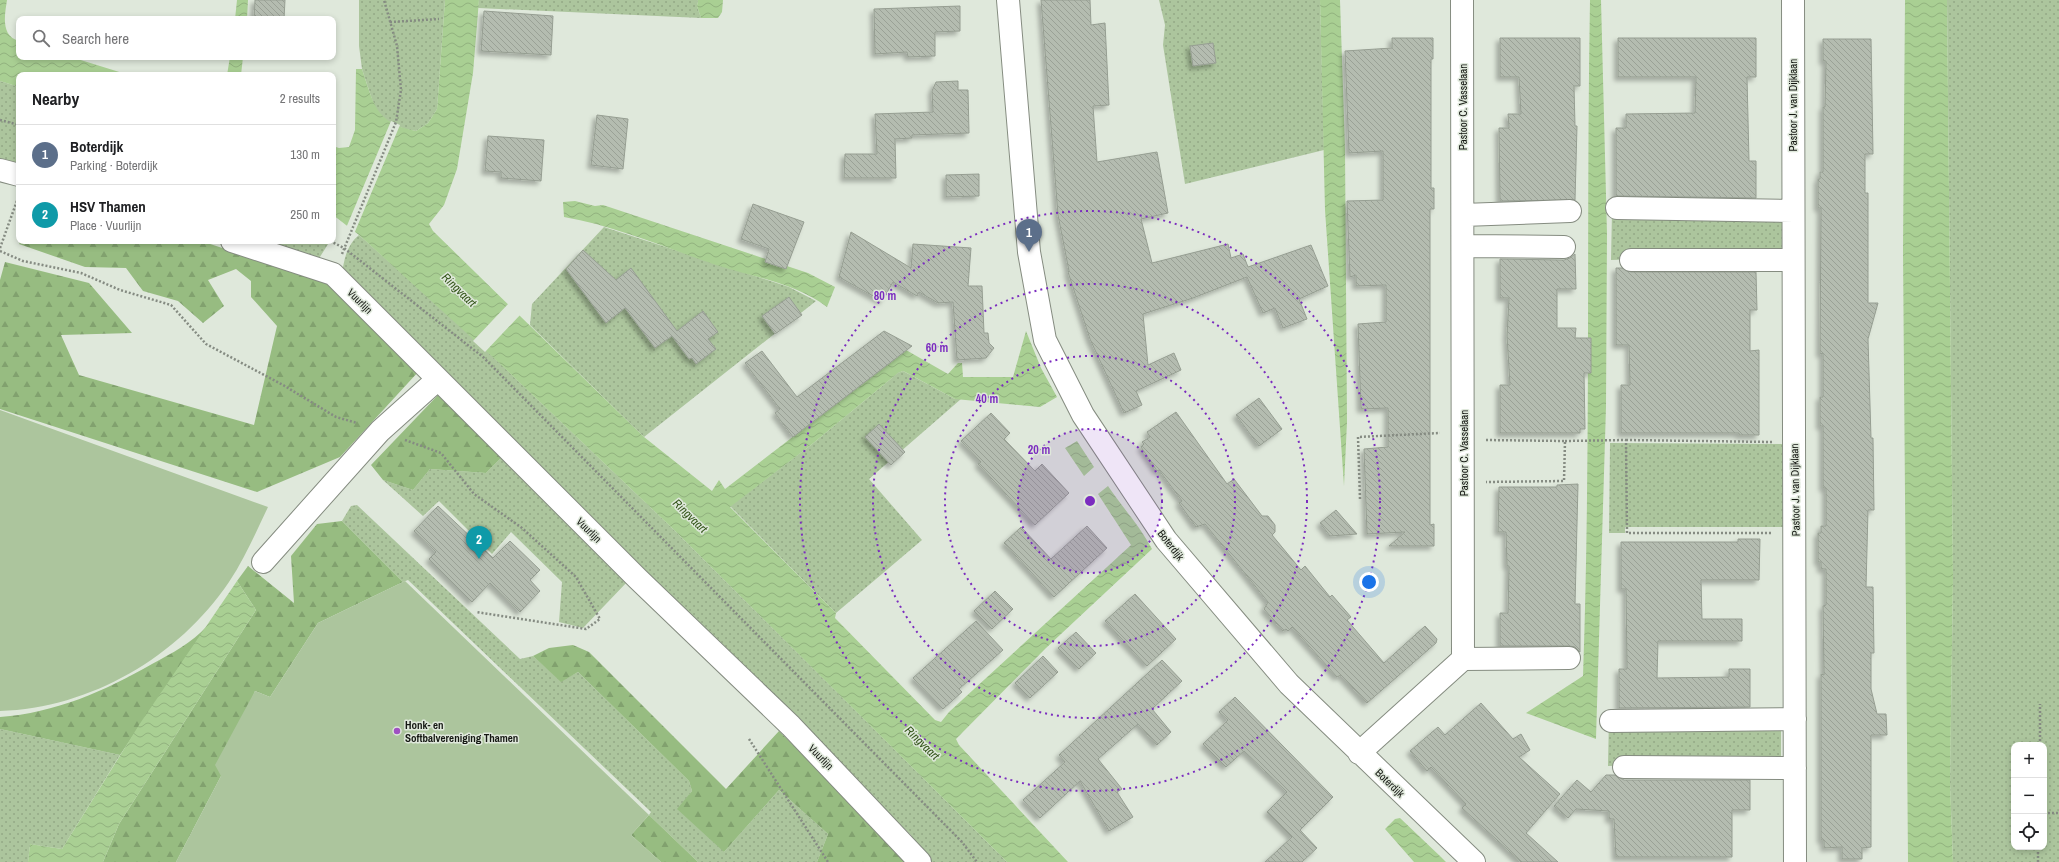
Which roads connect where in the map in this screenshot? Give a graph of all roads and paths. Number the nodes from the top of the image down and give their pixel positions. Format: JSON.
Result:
{"nodes":[{"id":1,"x":384,"y":0,"type":"edge"},
{"id":2,"x":1008,"y":0,"type":"edge"},
{"id":3,"x":1462,"y":0,"type":"edge"},
{"id":4,"x":1792,"y":0,"type":"edge"},
{"id":5,"x":439,"y":19,"type":"dead end"},
{"id":6,"x":390,"y":22,"type":"junction"},
{"id":7,"x":0,"y":120,"type":"edge"},
{"id":8,"x":16,"y":124,"type":"edge"},
{"id":9,"x":0,"y":170,"type":"edge"},
{"id":10,"x":16,"y":174,"type":"edge"},
{"id":11,"x":16,"y":204,"type":"edge"},
{"id":12,"x":1617,"y":208,"type":"dead end"},
{"id":13,"x":1570,"y":211,"type":"dead end"},
{"id":14,"x":1793,"y":211,"type":"junction"},
{"id":15,"x":1463,"y":215,"type":"junction"},
{"id":16,"x":351,"y":234,"type":"dead end"},
{"id":17,"x":241,"y":244,"type":"edge"},
{"id":18,"x":336,"y":244,"type":"edge"},
{"id":19,"x":1464,"y":246,"type":"junction"},
{"id":20,"x":1564,"y":247,"type":"dead end"},
{"id":21,"x":0,"y":249,"type":"edge"},
{"id":22,"x":1631,"y":260,"type":"dead end"},
{"id":23,"x":1793,"y":260,"type":"junction"},
{"id":24,"x":438,"y":379,"type":"junction"},
{"id":25,"x":380,"y":431,"type":"junction"},
{"id":26,"x":1626,"y":440,"type":"junction"},
{"id":27,"x":1565,"y":441,"type":"dead end"},
{"id":28,"x":1794,"y":442,"type":"junction"},
{"id":29,"x":1795,"y":532,"type":"junction"},
{"id":30,"x":263,"y":562,"type":"dead end"},
{"id":31,"x":476,"y":612,"type":"dead end"},
{"id":32,"x":1569,"y":658,"type":"dead end"},
{"id":33,"x":1463,"y":659,"type":"junction"},
{"id":34,"x":2040,"y":704,"type":"dead end"},
{"id":35,"x":1795,"y":719,"type":"junction"},
{"id":36,"x":1611,"y":721,"type":"dead end"},
{"id":37,"x":748,"y":739,"type":"dead end"},
{"id":38,"x":2040,"y":742,"type":"edge"},
{"id":39,"x":1359,"y":753,"type":"junction"},
{"id":40,"x":1624,"y":767,"type":"dead end"},
{"id":41,"x":1795,"y":768,"type":"junction"},
{"id":42,"x":2047,"y":813,"type":"edge"},
{"id":43,"x":2059,"y":813,"type":"edge"},
{"id":44,"x":2038,"y":850,"type":"edge"},
{"id":45,"x":828,"y":862,"type":"edge"},
{"id":46,"x":920,"y":862,"type":"edge"},
{"id":47,"x":977,"y":862,"type":"edge"},
{"id":48,"x":1474,"y":862,"type":"edge"},
{"id":49,"x":1795,"y":862,"type":"edge"},
{"id":50,"x":2038,"y":862,"type":"edge"}],
"edges":[{"from":1,"to":6,"type":"path"},
{"from":2,"to":39,"type":"street","name":"Boterdijk"},
{"from":3,"to":15,"type":"street","name":"Pastoor C. Vasselaan"},
{"from":4,"to":14,"type":"street","name":"Pastoor J. van Dijklaan"},
{"from":5,"to":6,"type":"path"},
{"from":6,"to":16,"type":"path"},
{"from":7,"to":8,"type":"path"},
{"from":9,"to":10,"type":"street"},
{"from":11,"to":21,"type":"path"},
{"from":12,"to":14,"type":"street"},
{"from":13,"to":15,"type":"street"},
{"from":14,"to":23,"type":"street","name":"Pastoor J. van Dijklaan"},
{"from":15,"to":19,"type":"street","name":"Pastoor C. Vasselaan"},
{"from":17,"to":24,"type":"street","name":"Vuurlijn"},
{"from":18,"to":47,"type":"path"},
{"from":19,"to":20,"type":"street"},
{"from":19,"to":33,"type":"street","name":"Pastoor C. Vasselaan"},
{"from":21,"to":25,"type":"path"},
{"from":22,"to":23,"type":"street"},
{"from":23,"to":28,"type":"street","name":"Pastoor J. van Dijklaan"},
{"from":24,"to":25,"type":"street"},
{"from":24,"to":46,"type":"street","name":"Vuurlijn"},
{"from":25,"to":30,"type":"street"},
{"from":25,"to":31,"type":"path"},
{"from":26,"to":27,"type":"path"},
{"from":26,"to":28,"type":"path"},
{"from":26,"to":29,"type":"path"},
{"from":28,"to":29,"type":"street","name":"Pastoor J. van Dijklaan"},
{"from":29,"to":35,"type":"street","name":"Pastoor J. van Dijklaan"},
{"from":32,"to":33,"type":"street"},
{"from":33,"to":39,"type":"street"},
{"from":34,"to":38,"type":"path"},
{"from":35,"to":36,"type":"street"},
{"from":35,"to":41,"type":"street","name":"Pastoor J. van Dijklaan"},
{"from":37,"to":45,"type":"path"},
{"from":39,"to":48,"type":"street","name":"Boterdijk"},
{"from":40,"to":41,"type":"street"},
{"from":41,"to":49,"type":"street","name":"Pastoor J. van Dijklaan"},
{"from":42,"to":43,"type":"path"},
{"from":44,"to":50,"type":"path"}]}
